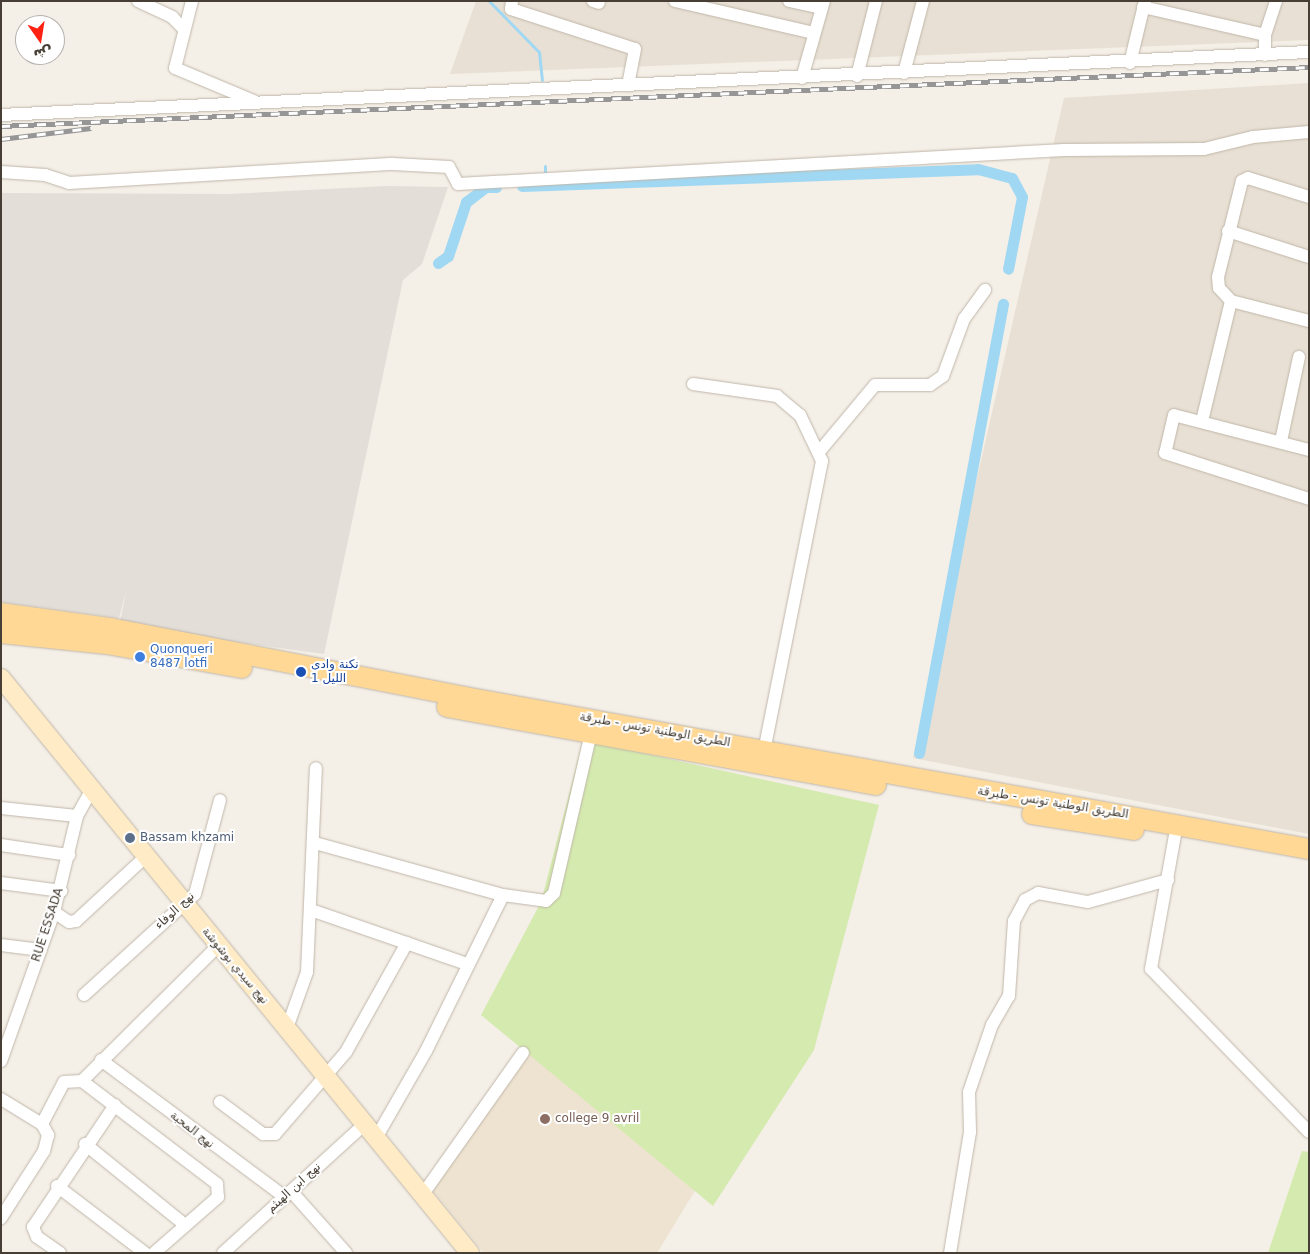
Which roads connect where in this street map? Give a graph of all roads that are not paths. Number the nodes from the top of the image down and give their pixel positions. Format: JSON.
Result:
{"nodes":[{"id":1,"x":138,"y":1,"type":"edge"},
{"id":2,"x":192,"y":1,"type":"edge"},
{"id":3,"x":512,"y":1,"type":"edge"},
{"id":4,"x":675,"y":1,"type":"edge"},
{"id":5,"x":789,"y":1,"type":"edge"},
{"id":6,"x":876,"y":1,"type":"edge"},
{"id":7,"x":923,"y":1,"type":"edge"},
{"id":8,"x":1276,"y":1,"type":"edge"},
{"id":9,"x":1143,"y":3,"type":"edge"},
{"id":10,"x":822,"y":5,"type":"edge"},
{"id":11,"x":182,"y":27,"type":"junction"},
{"id":12,"x":814,"y":33,"type":"junction"},
{"id":13,"x":1264,"y":35,"type":"junction"},
{"id":14,"x":1309,"y":52,"type":"edge"},
{"id":15,"x":1265,"y":55,"type":"junction"},
{"id":16,"x":1130,"y":63,"type":"junction"},
{"id":17,"x":904,"y":74,"type":"junction"},
{"id":18,"x":857,"y":76,"type":"junction"},
{"id":19,"x":802,"y":78,"type":"junction"},
{"id":20,"x":628,"y":85,"type":"junction"},
{"id":21,"x":261,"y":104,"type":"junction"},
{"id":22,"x":1,"y":115,"type":"edge"},
{"id":23,"x":1309,"y":132,"type":"edge"},
{"id":24,"x":1,"y":172,"type":"edge"},
{"id":25,"x":1309,"y":198,"type":"edge"},
{"id":26,"x":1228,"y":231,"type":"junction"},
{"id":27,"x":1309,"y":257,"type":"edge"},
{"id":28,"x":985,"y":290,"type":"dead end"},
{"id":29,"x":1231,"y":300,"type":"junction"},
{"id":30,"x":1309,"y":321,"type":"edge"},
{"id":31,"x":1299,"y":357,"type":"dead end"},
{"id":32,"x":693,"y":384,"type":"dead end"},
{"id":33,"x":1202,"y":421,"type":"junction"},
{"id":34,"x":1281,"y":441,"type":"junction"},
{"id":35,"x":1309,"y":450,"type":"edge"},
{"id":36,"x":819,"y":452,"type":"junction"},
{"id":37,"x":1309,"y":500,"type":"edge"},
{"id":38,"x":1,"y":614,"type":"edge"},
{"id":39,"x":1,"y":633,"type":"edge"},
{"id":40,"x":1,"y":678,"type":"edge"},
{"id":41,"x":549,"y":718,"type":"junction"},
{"id":42,"x":591,"y":733,"type":"junction"},
{"id":43,"x":764,"y":750,"type":"junction"},
{"id":44,"x":316,"y":768,"type":"dead end"},
{"id":45,"x":92,"y":789,"type":"junction"},
{"id":46,"x":220,"y":800,"type":"dead end"},
{"id":47,"x":1,"y":808,"type":"edge"},
{"id":48,"x":77,"y":816,"type":"junction"},
{"id":49,"x":1176,"y":831,"type":"junction"},
{"id":50,"x":315,"y":843,"type":"junction"},
{"id":51,"x":1,"y":846,"type":"edge"},
{"id":52,"x":1309,"y":848,"type":"edge"},
{"id":53,"x":69,"y":854,"type":"junction"},
{"id":54,"x":144,"y":858,"type":"junction"},
{"id":55,"x":1309,"y":862,"type":"edge"},
{"id":56,"x":1168,"y":880,"type":"junction"},
{"id":57,"x":1,"y":883,"type":"edge"},
{"id":58,"x":61,"y":891,"type":"junction"},
{"id":59,"x":503,"y":895,"type":"junction"},
{"id":60,"x":183,"y":904,"type":"junction"},
{"id":61,"x":311,"y":910,"type":"junction"},
{"id":62,"x":54,"y":912,"type":"junction"},
{"id":63,"x":407,"y":943,"type":"junction"},
{"id":64,"x":1,"y":945,"type":"edge"},
{"id":65,"x":219,"y":945,"type":"junction"},
{"id":66,"x":41,"y":950,"type":"junction"},
{"id":67,"x":467,"y":964,"type":"junction"},
{"id":68,"x":84,"y":995,"type":"dead end"},
{"id":69,"x":286,"y":1028,"type":"junction"},
{"id":70,"x":523,"y":1054,"type":"dead end"},
{"id":71,"x":101,"y":1060,"type":"junction"},
{"id":72,"x":1,"y":1061,"type":"edge"},
{"id":73,"x":325,"y":1077,"type":"junction"},
{"id":74,"x":82,"y":1081,"type":"junction"},
{"id":75,"x":1,"y":1100,"type":"edge"},
{"id":76,"x":220,"y":1102,"type":"dead end"},
{"id":77,"x":114,"y":1105,"type":"junction"},
{"id":78,"x":42,"y":1124,"type":"junction"},
{"id":79,"x":365,"y":1124,"type":"junction"},
{"id":80,"x":1309,"y":1132,"type":"edge"},
{"id":81,"x":376,"y":1138,"type":"junction"},
{"id":82,"x":86,"y":1144,"type":"junction"},
{"id":83,"x":57,"y":1186,"type":"junction"},
{"id":84,"x":288,"y":1194,"type":"junction"},
{"id":85,"x":423,"y":1194,"type":"junction"},
{"id":86,"x":1,"y":1218,"type":"edge"},
{"id":87,"x":185,"y":1225,"type":"junction"},
{"id":88,"x":60,"y":1253,"type":"edge"},
{"id":89,"x":145,"y":1253,"type":"edge"},
{"id":90,"x":154,"y":1253,"type":"edge"},
{"id":91,"x":223,"y":1253,"type":"edge"},
{"id":92,"x":346,"y":1253,"type":"edge"},
{"id":93,"x":470,"y":1253,"type":"edge"},
{"id":94,"x":950,"y":1253,"type":"edge"}],
"edges":[{"from":1,"to":11,"type":"street"},
{"from":2,"to":11,"type":"street"},
{"from":3,"to":20,"type":"street"},
{"from":4,"to":12,"type":"street"},
{"from":5,"to":10,"type":"street"},
{"from":6,"to":18,"type":"street"},
{"from":7,"to":17,"type":"street"},
{"from":8,"to":13,"type":"street"},
{"from":9,"to":13,"type":"street"},
{"from":9,"to":16,"type":"street"},
{"from":10,"to":12,"type":"street"},
{"from":11,"to":21,"type":"street"},
{"from":12,"to":19,"type":"street"},
{"from":13,"to":15,"type":"street"},
{"from":14,"to":15,"type":"street"},
{"from":15,"to":16,"type":"street"},
{"from":16,"to":17,"type":"street"},
{"from":17,"to":18,"type":"street"},
{"from":18,"to":19,"type":"street"},
{"from":19,"to":20,"type":"street"},
{"from":20,"to":21,"type":"street"},
{"from":21,"to":22,"type":"street"},
{"from":23,"to":24,"type":"street"},
{"from":25,"to":26,"type":"street"},
{"from":26,"to":27,"type":"street"},
{"from":26,"to":29,"type":"street"},
{"from":28,"to":36,"type":"street"},
{"from":29,"to":30,"type":"street"},
{"from":29,"to":33,"type":"street"},
{"from":31,"to":34,"type":"street"},
{"from":32,"to":36,"type":"street"},
{"from":33,"to":34,"type":"street"},
{"from":33,"to":37,"type":"street"},
{"from":34,"to":35,"type":"street"},
{"from":36,"to":43,"type":"street"},
{"from":38,"to":41,"type":"main road","name":"الطريق الوطنية تونس - طبرقة"},
{"from":39,"to":41,"type":"main road","name":"الطريق الوطنية تونس - طبرقة"},
{"from":40,"to":45,"type":"street","name":"نهج سيدي بوشوشة"},
{"from":41,"to":42,"type":"main road","name":"الطريق الوطنية تونس - طبرقة"},
{"from":41,"to":43,"type":"main road","name":"الطريق الوطنية تونس - طبرقة"},
{"from":42,"to":49,"type":"main road","name":"الطريق الوطنية تونس - طبرقة"},
{"from":42,"to":59,"type":"street"},
{"from":43,"to":49,"type":"main road","name":"الطريق الوطنية تونس - طبرقة"},
{"from":44,"to":50,"type":"street"},
{"from":45,"to":48,"type":"street","name":"RUE ESSADA"},
{"from":45,"to":54,"type":"street","name":"نهج سيدي بوشوشة"},
{"from":46,"to":60,"type":"street","name":"نهج الوفاء"},
{"from":47,"to":48,"type":"street"},
{"from":48,"to":53,"type":"street","name":"RUE ESSADA"},
{"from":49,"to":52,"type":"main road","name":"الطريق الوطنية تونس - طبرقة"},
{"from":49,"to":55,"type":"main road","name":"الطريق الوطنية تونس - طبرقة"},
{"from":49,"to":56,"type":"street"},
{"from":50,"to":59,"type":"street"},
{"from":50,"to":61,"type":"street"},
{"from":51,"to":53,"type":"street"},
{"from":53,"to":58,"type":"street","name":"RUE ESSADA"},
{"from":54,"to":60,"type":"street","name":"نهج سيدي بوشوشة"},
{"from":54,"to":62,"type":"street"},
{"from":56,"to":80,"type":"street"},
{"from":56,"to":94,"type":"street"},
{"from":57,"to":58,"type":"street"},
{"from":58,"to":62,"type":"street","name":"RUE ESSADA"},
{"from":59,"to":67,"type":"street"},
{"from":60,"to":65,"type":"street","name":"نهج سيدي بوشوشة"},
{"from":60,"to":68,"type":"street","name":"نهج الوفاء"},
{"from":61,"to":63,"type":"street"},
{"from":61,"to":69,"type":"street"},
{"from":62,"to":66,"type":"street","name":"RUE ESSADA"},
{"from":63,"to":67,"type":"street"},
{"from":63,"to":73,"type":"street"},
{"from":64,"to":66,"type":"street"},
{"from":65,"to":69,"type":"street","name":"نهج سيدي بوشوشة"},
{"from":65,"to":71,"type":"street"},
{"from":66,"to":72,"type":"street","name":"RUE ESSADA"},
{"from":67,"to":81,"type":"street"},
{"from":69,"to":73,"type":"street","name":"نهج سيدي بوشوشة"},
{"from":70,"to":85,"type":"street"},
{"from":71,"to":74,"type":"street"},
{"from":71,"to":84,"type":"street","name":"نهج المحبة"},
{"from":73,"to":76,"type":"street"},
{"from":73,"to":79,"type":"street","name":"نهج سيدي بوشوشة"},
{"from":74,"to":77,"type":"street"},
{"from":74,"to":78,"type":"street"},
{"from":75,"to":78,"type":"street"},
{"from":77,"to":82,"type":"street"},
{"from":77,"to":87,"type":"street"},
{"from":78,"to":86,"type":"street"},
{"from":79,"to":81,"type":"street","name":"نهج سيدي بوشوشة"},
{"from":79,"to":84,"type":"street","name":"نهج ابن الهيثم"},
{"from":81,"to":85,"type":"street","name":"نهج سيدي بوشوشة"},
{"from":82,"to":83,"type":"street"},
{"from":82,"to":87,"type":"street"},
{"from":83,"to":88,"type":"street"},
{"from":83,"to":89,"type":"street"},
{"from":84,"to":91,"type":"street","name":"نهج ابن الهيثم"},
{"from":84,"to":92,"type":"street","name":"نهج المحبة"},
{"from":85,"to":93,"type":"street","name":"نهج سيدي بوشوشة"},
{"from":87,"to":90,"type":"street"}]}
